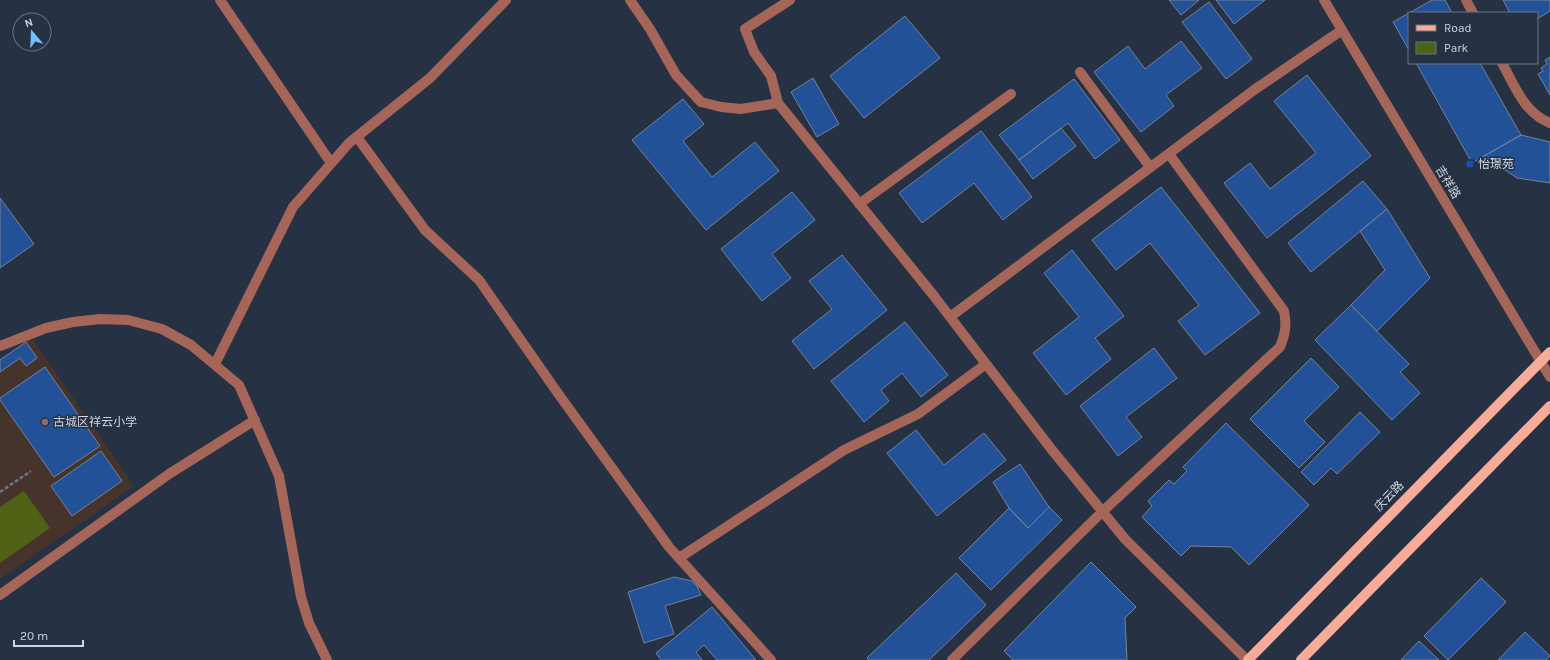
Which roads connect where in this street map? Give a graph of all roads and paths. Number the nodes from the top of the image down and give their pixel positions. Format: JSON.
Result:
{"nodes":[{"id":1,"x":220,"y":0,"type":"edge"},
{"id":2,"x":506,"y":0,"type":"edge"},
{"id":3,"x":630,"y":0,"type":"edge"},
{"id":4,"x":790,"y":0,"type":"edge"},
{"id":5,"x":1324,"y":0,"type":"edge"},
{"id":6,"x":1466,"y":0,"type":"edge"},
{"id":7,"x":1472,"y":12,"type":"edge"},
{"id":8,"x":1342,"y":30,"type":"junction"},
{"id":9,"x":1503,"y":64,"type":"edge"},
{"id":10,"x":1080,"y":72,"type":"dead end"},
{"id":11,"x":1011,"y":94,"type":"dead end"},
{"id":12,"x":778,"y":103,"type":"junction"},
{"id":13,"x":1550,"y":123,"type":"edge"},
{"id":14,"x":356,"y":137,"type":"junction"},
{"id":15,"x":1169,"y":154,"type":"junction"},
{"id":16,"x":331,"y":163,"type":"junction"},
{"id":17,"x":1150,"y":167,"type":"junction"},
{"id":18,"x":859,"y":204,"type":"junction"},
{"id":19,"x":950,"y":317,"type":"junction"},
{"id":20,"x":0,"y":346,"type":"edge"},
{"id":21,"x":1550,"y":352,"type":"edge"},
{"id":22,"x":1541,"y":361,"type":"junction"},
{"id":23,"x":215,"y":364,"type":"junction"},
{"id":24,"x":986,"y":364,"type":"junction"},
{"id":25,"x":1550,"y":377,"type":"edge"},
{"id":26,"x":1550,"y":406,"type":"edge"},
{"id":27,"x":255,"y":420,"type":"junction"},
{"id":28,"x":31,"y":471,"type":"dead end"},
{"id":29,"x":0,"y":492,"type":"edge"},
{"id":30,"x":1102,"y":511,"type":"junction"},
{"id":31,"x":679,"y":558,"type":"junction"},
{"id":32,"x":0,"y":595,"type":"edge"},
{"id":33,"x":327,"y":660,"type":"edge"},
{"id":34,"x":771,"y":660,"type":"edge"},
{"id":35,"x":952,"y":660,"type":"edge"},
{"id":36,"x":1248,"y":660,"type":"edge"},
{"id":37,"x":1301,"y":660,"type":"edge"}],
"edges":[{"from":1,"to":16,"type":"street"},
{"from":2,"to":14,"type":"street"},
{"from":3,"to":12,"type":"street"},
{"from":4,"to":12,"type":"street"},
{"from":5,"to":8,"type":"street","name":"吉祥路"},
{"from":6,"to":7,"type":"street"},
{"from":8,"to":15,"type":"street"},
{"from":8,"to":22,"type":"street","name":"吉祥路"},
{"from":9,"to":13,"type":"street"},
{"from":10,"to":17,"type":"street"},
{"from":11,"to":18,"type":"street"},
{"from":12,"to":18,"type":"street"},
{"from":14,"to":16,"type":"street"},
{"from":14,"to":31,"type":"street"},
{"from":15,"to":17,"type":"street"},
{"from":15,"to":30,"type":"street"},
{"from":16,"to":23,"type":"street"},
{"from":17,"to":19,"type":"street"},
{"from":18,"to":19,"type":"street"},
{"from":19,"to":24,"type":"street"},
{"from":20,"to":23,"type":"street"},
{"from":21,"to":22,"type":"main road","name":"庆云路"},
{"from":22,"to":25,"type":"street","name":"吉祥路"},
{"from":22,"to":36,"type":"main road","name":"庆云路"},
{"from":23,"to":27,"type":"street"},
{"from":24,"to":30,"type":"street"},
{"from":24,"to":31,"type":"street"},
{"from":26,"to":37,"type":"main road"},
{"from":27,"to":32,"type":"street"},
{"from":27,"to":33,"type":"street"},
{"from":28,"to":29,"type":"path"},
{"from":30,"to":35,"type":"street"},
{"from":30,"to":36,"type":"street"},
{"from":31,"to":34,"type":"street"}]}
